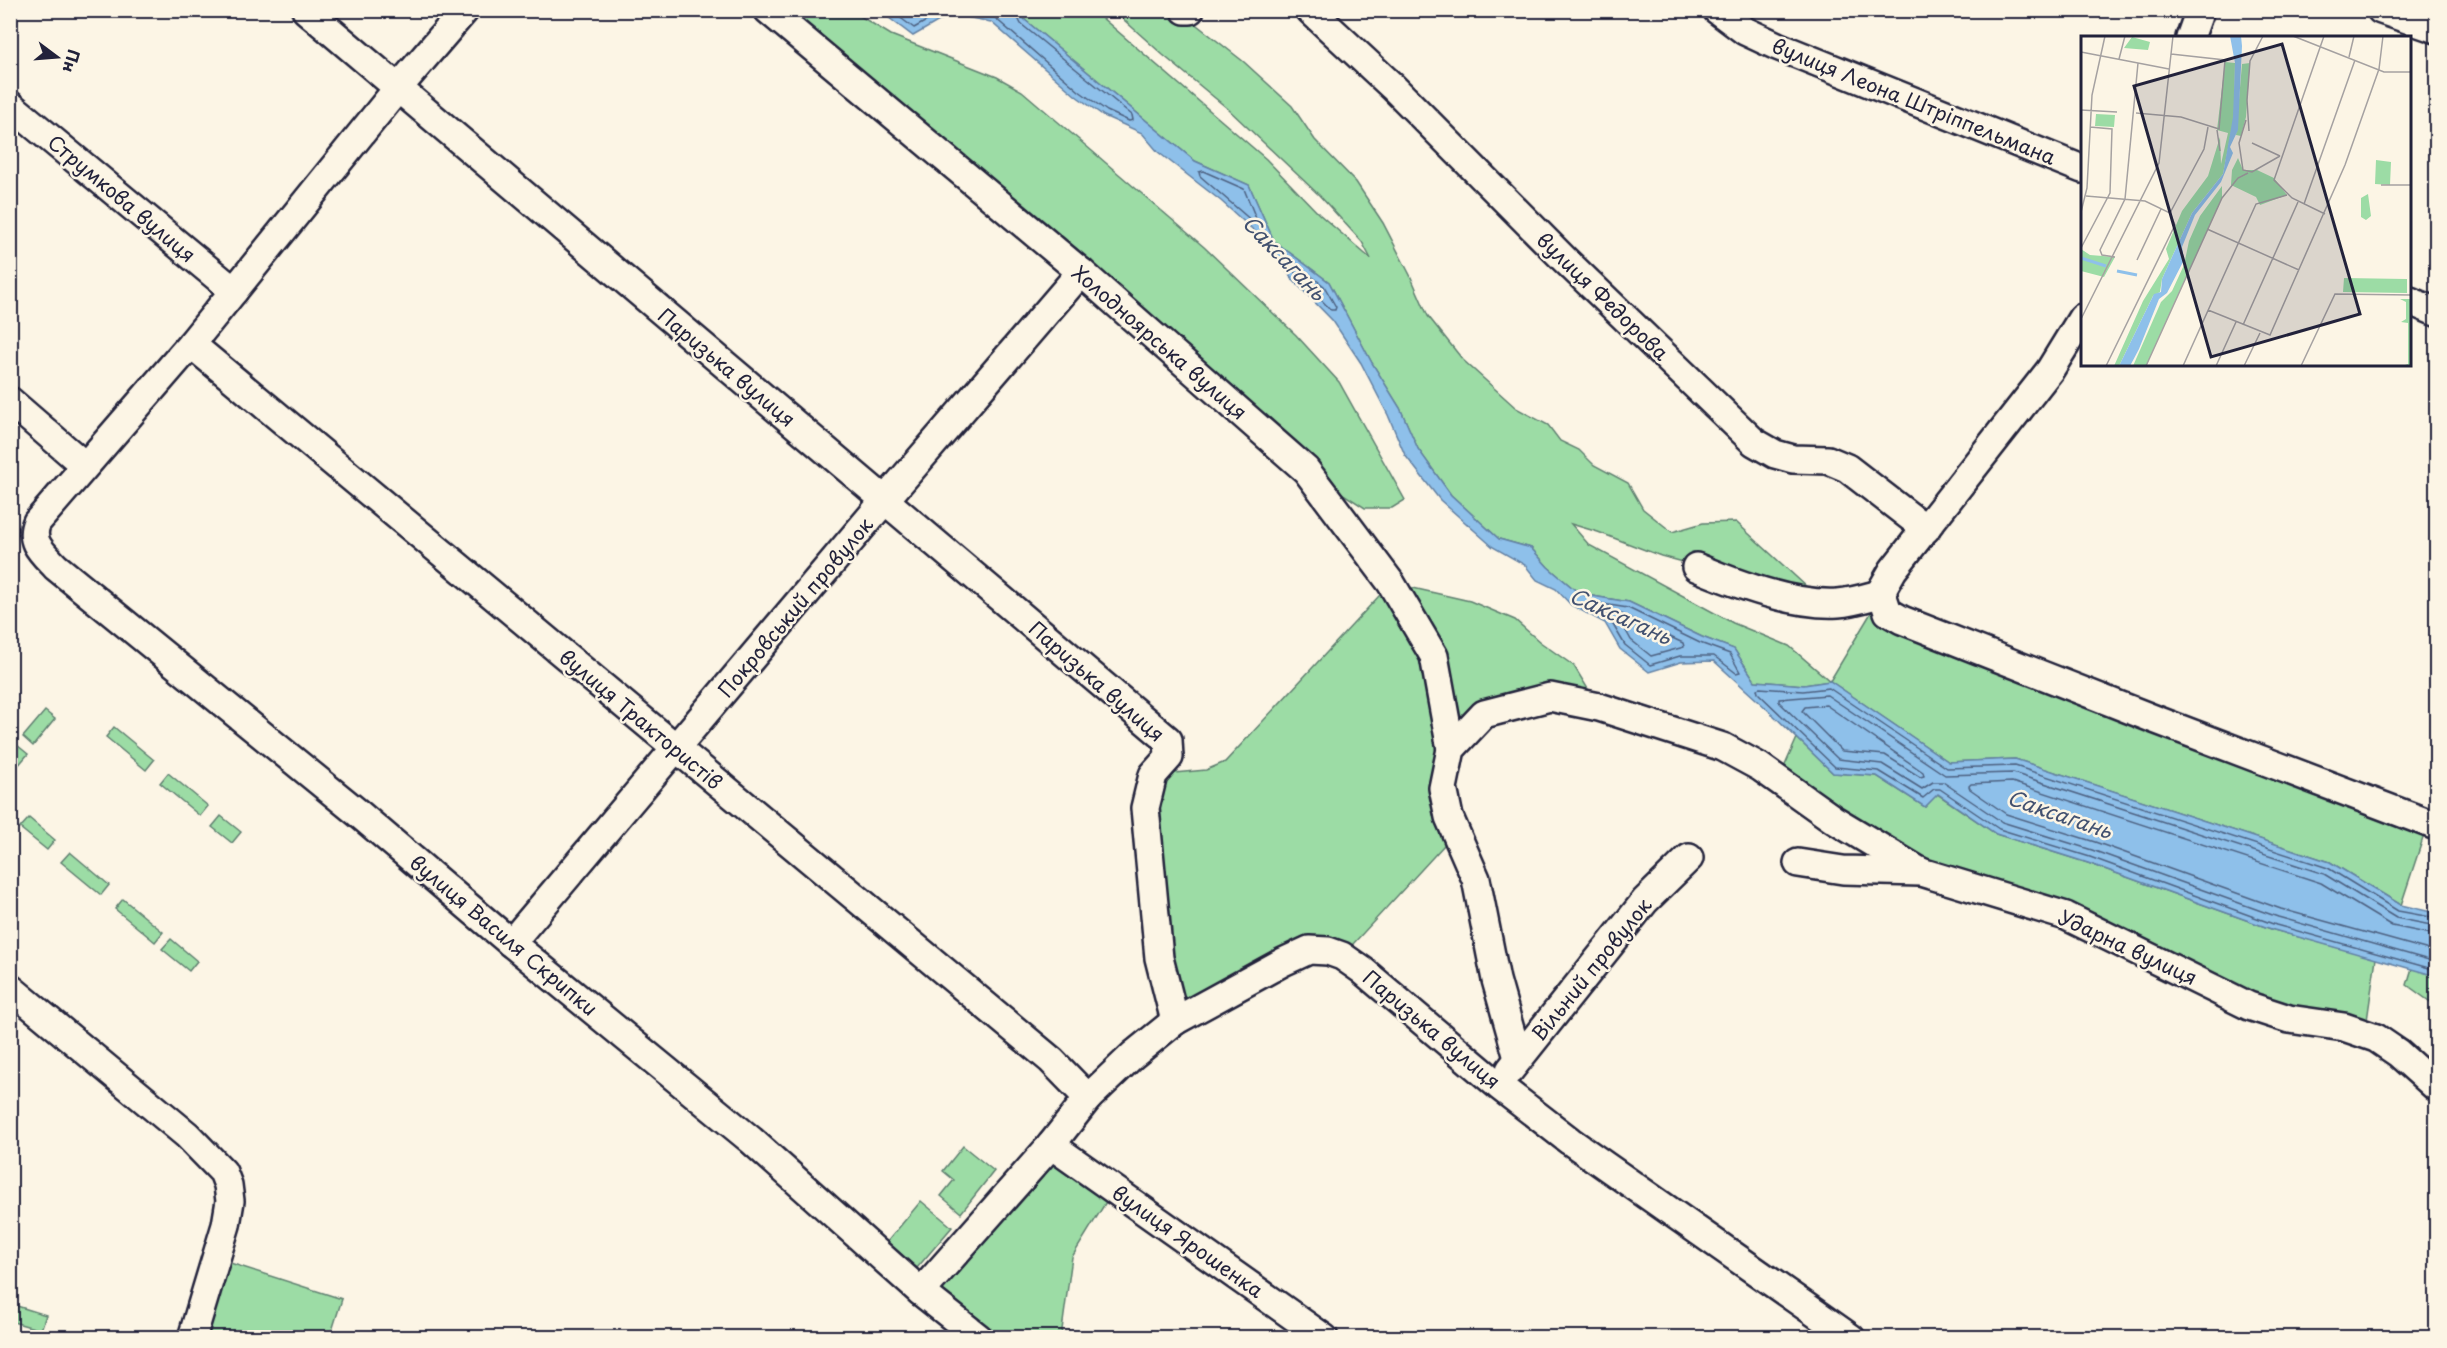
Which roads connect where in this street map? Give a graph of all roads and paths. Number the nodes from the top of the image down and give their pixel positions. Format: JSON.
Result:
{"nodes":[{"id":1,"x":306,"y":10,"type":"edge"},
{"id":2,"x":465,"y":10,"type":"edge"},
{"id":3,"x":768,"y":10,"type":"edge"},
{"id":4,"x":1185,"y":10,"type":"edge"},
{"id":5,"x":1190,"y":10,"type":"edge"},
{"id":6,"x":1310,"y":10,"type":"edge"},
{"id":7,"x":1717,"y":10,"type":"edge"},
{"id":8,"x":2200,"y":10,"type":"edge"},
{"id":9,"x":2381,"y":10,"type":"edge"},
{"id":10,"x":2436,"y":29,"type":"edge"},
{"id":11,"x":2191,"y":36,"type":"edge"},
{"id":12,"x":398,"y":88,"type":"junction"},
{"id":13,"x":10,"y":105,"type":"edge"},
{"id":14,"x":2081,"y":169,"type":"edge"},
{"id":15,"x":1081,"y":272,"type":"junction"},
{"id":16,"x":234,"y":291,"type":"junction"},
{"id":17,"x":2411,"y":302,"type":"edge"},
{"id":18,"x":2436,"y":312,"type":"edge"},
{"id":19,"x":2081,"y":320,"type":"edge"},
{"id":20,"x":191,"y":344,"type":"junction"},
{"id":21,"x":10,"y":401,"type":"edge"},
{"id":22,"x":84,"y":465,"type":"junction"},
{"id":23,"x":884,"y":501,"type":"junction"},
{"id":24,"x":1926,"y":529,"type":"junction"},
{"id":25,"x":1696,"y":567,"type":"dead end"},
{"id":26,"x":1883,"y":592,"type":"junction"},
{"id":27,"x":676,"y":749,"type":"junction"},
{"id":28,"x":1452,"y":749,"type":"junction"},
{"id":29,"x":2436,"y":826,"type":"edge"},
{"id":30,"x":1689,"y":858,"type":"dead end"},
{"id":31,"x":1798,"y":863,"type":"dead end"},
{"id":32,"x":1921,"y":872,"type":"junction"},
{"id":33,"x":511,"y":943,"type":"junction"},
{"id":34,"x":10,"y":988,"type":"edge"},
{"id":35,"x":1175,"y":1021,"type":"junction"},
{"id":36,"x":1518,"y":1058,"type":"junction"},
{"id":37,"x":1499,"y":1086,"type":"junction"},
{"id":38,"x":2436,"y":1087,"type":"edge"},
{"id":39,"x":1088,"y":1098,"type":"junction"},
{"id":40,"x":1051,"y":1145,"type":"junction"},
{"id":41,"x":921,"y":1292,"type":"junction"},
{"id":42,"x":192,"y":1338,"type":"edge"},
{"id":43,"x":979,"y":1338,"type":"edge"},
{"id":44,"x":1324,"y":1338,"type":"edge"},
{"id":45,"x":1851,"y":1338,"type":"edge"}],
"edges":[{"from":1,"to":12,"type":"street","name":"Паризька вулиця"},
{"from":2,"to":12,"type":"street"},
{"from":3,"to":15,"type":"street","name":"Холодноярська вулиця"},
{"from":4,"to":5,"type":"street"},
{"from":6,"to":24,"type":"street","name":"вулиця Федорова"},
{"from":7,"to":14,"type":"street","name":"вулиця Леона Штріппельмана"},
{"from":8,"to":11,"type":"street"},
{"from":9,"to":10,"type":"street"},
{"from":12,"to":16,"type":"street"},
{"from":12,"to":23,"type":"street","name":"Паризька вулиця"},
{"from":13,"to":16,"type":"street","name":"Струмкова вулиця"},
{"from":15,"to":23,"type":"street","name":"Покровський провулок"},
{"from":15,"to":28,"type":"street","name":"Холодноярська вулиця"},
{"from":16,"to":20,"type":"street"},
{"from":17,"to":18,"type":"street"},
{"from":19,"to":24,"type":"street"},
{"from":20,"to":22,"type":"street"},
{"from":20,"to":27,"type":"street","name":"вулиця Трактористів"},
{"from":21,"to":22,"type":"street"},
{"from":22,"to":33,"type":"street","name":"вулиця Василя Скрипки"},
{"from":23,"to":27,"type":"street","name":"Покровський провулок"},
{"from":23,"to":35,"type":"street","name":"Паризька вулиця"},
{"from":24,"to":26,"type":"street"},
{"from":25,"to":26,"type":"street"},
{"from":26,"to":29,"type":"street"},
{"from":27,"to":33,"type":"street","name":"Покровський провулок"},
{"from":27,"to":39,"type":"street","name":"вулиця Трактористів"},
{"from":28,"to":32,"type":"street"},
{"from":28,"to":36,"type":"street"},
{"from":30,"to":36,"type":"street","name":"Вільний провулок"},
{"from":31,"to":32,"type":"street","name":"Ударна вулиця"},
{"from":32,"to":38,"type":"street","name":"Ударна вулиця"},
{"from":33,"to":41,"type":"street","name":"вулиця Василя Скрипки"},
{"from":34,"to":42,"type":"street"},
{"from":35,"to":37,"type":"street","name":"Паризька вулиця"},
{"from":35,"to":39,"type":"street"},
{"from":36,"to":37,"type":"street","name":"Вільний провулок"},
{"from":37,"to":45,"type":"street","name":"Паризька вулиця"},
{"from":39,"to":40,"type":"street"},
{"from":40,"to":41,"type":"street"},
{"from":40,"to":44,"type":"street","name":"вулиця Ярошенка"},
{"from":41,"to":43,"type":"street","name":"вулиця Василя Скрипки"}]}
